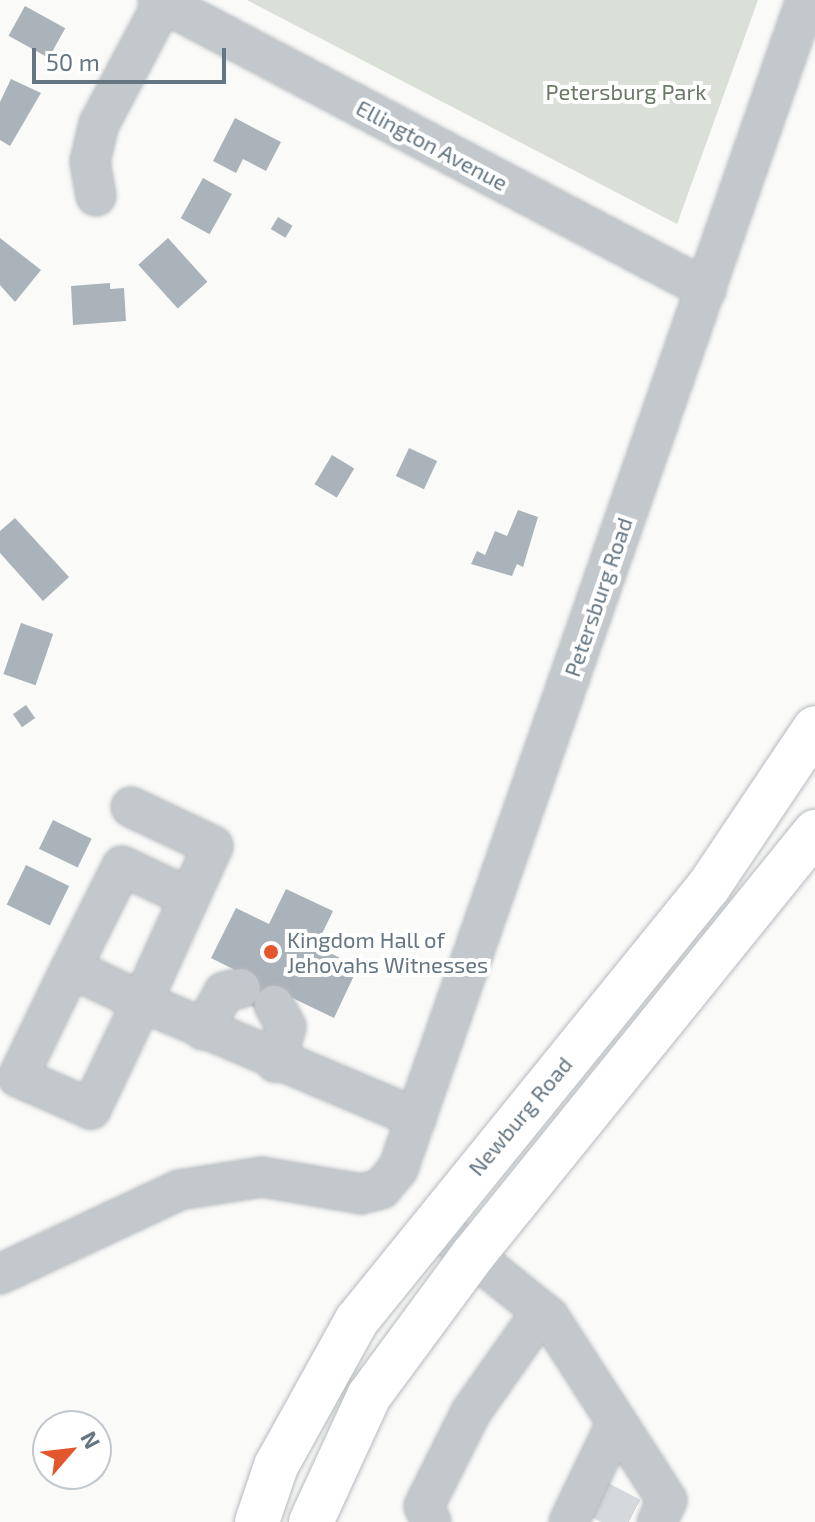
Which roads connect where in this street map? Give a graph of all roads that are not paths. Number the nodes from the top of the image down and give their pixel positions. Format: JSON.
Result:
{"nodes":[{"id":1,"x":806,"y":0,"type":"edge"},
{"id":2,"x":161,"y":1,"type":"edge"},
{"id":3,"x":96,"y":196,"type":"dead end"},
{"id":4,"x":706,"y":289,"type":"junction"},
{"id":5,"x":815,"y":728,"type":"edge"},
{"id":6,"x":131,"y":807,"type":"dead end"},
{"id":7,"x":812,"y":843,"type":"edge"},
{"id":8,"x":188,"y":897,"type":"junction"},
{"id":9,"x":71,"y":968,"type":"junction"},
{"id":10,"x":142,"y":1002,"type":"junction"},
{"id":11,"x":203,"y":1030,"type":"junction"},
{"id":12,"x":276,"y":1063,"type":"junction"},
{"id":13,"x":416,"y":1118,"type":"junction"},
{"id":14,"x":432,"y":1223,"type":"junction"},
{"id":15,"x":473,"y":1255,"type":"junction"},
{"id":16,"x":0,"y":1274,"type":"edge"},
{"id":17,"x":542,"y":1311,"type":"junction"},
{"id":18,"x":617,"y":1422,"type":"junction"},
{"id":19,"x":583,"y":1504,"type":"edge"},
{"id":20,"x":257,"y":1522,"type":"edge"},
{"id":21,"x":311,"y":1522,"type":"edge"},
{"id":22,"x":431,"y":1522,"type":"edge"},
{"id":23,"x":647,"y":1522,"type":"edge"}],
"edges":[{"from":1,"to":4,"type":"street","name":"Petersburg Road"},
{"from":2,"to":3,"type":"street"},
{"from":2,"to":4,"type":"street","name":"Ellington Avenue"},
{"from":4,"to":13,"type":"street","name":"Petersburg Road"},
{"from":5,"to":14,"type":"main road","name":"Newburg Road"},
{"from":6,"to":8,"type":"street"},
{"from":7,"to":15,"type":"main road"},
{"from":8,"to":9,"type":"street"},
{"from":8,"to":10,"type":"street"},
{"from":9,"to":10,"type":"street"},
{"from":9,"to":10,"type":"street"},
{"from":10,"to":11,"type":"street"},
{"from":11,"to":12,"type":"street"},
{"from":11,"to":12,"type":"street"},
{"from":12,"to":13,"type":"street"},
{"from":13,"to":16,"type":"street","name":"Petersburg Road"},
{"from":14,"to":15,"type":"street"},
{"from":14,"to":20,"type":"main road","name":"Newburg Road"},
{"from":15,"to":17,"type":"street"},
{"from":15,"to":21,"type":"main road"},
{"from":17,"to":18,"type":"street"},
{"from":17,"to":22,"type":"street"},
{"from":18,"to":19,"type":"street"},
{"from":18,"to":23,"type":"street"}]}
